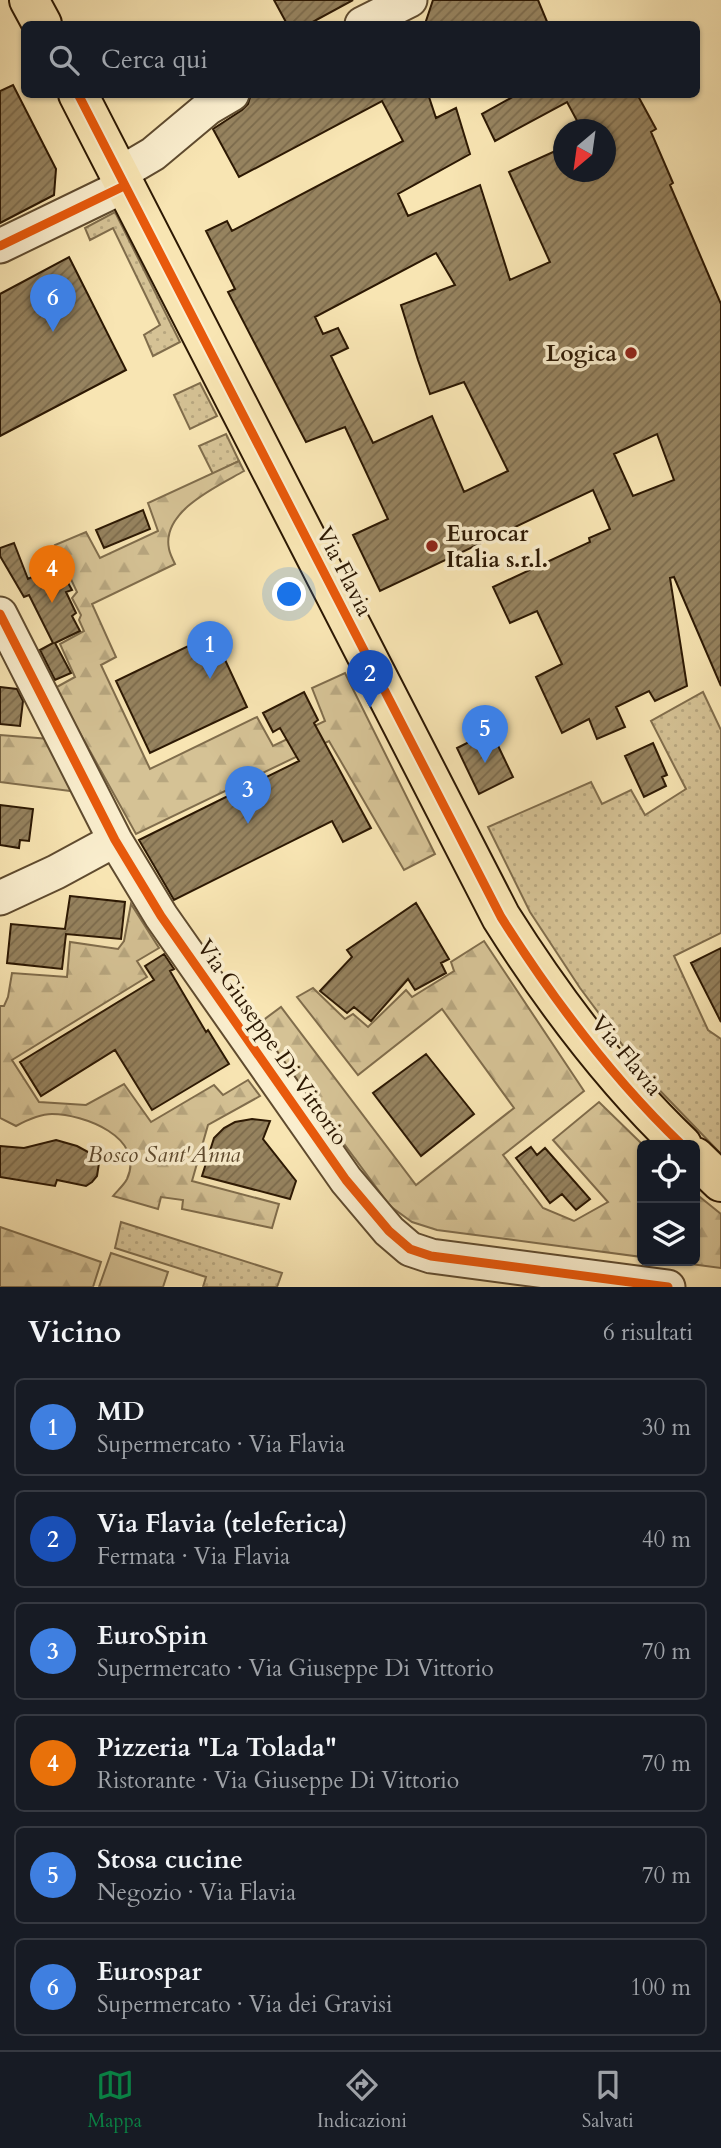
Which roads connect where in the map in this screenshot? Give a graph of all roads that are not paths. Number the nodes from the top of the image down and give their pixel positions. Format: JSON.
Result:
{"nodes":[{"id":1,"x":29,"y":0,"type":"edge"},
{"id":2,"x":410,"y":0,"type":"edge"},
{"id":3,"x":40,"y":21,"type":"edge"},
{"id":4,"x":368,"y":21,"type":"edge"},
{"id":5,"x":80,"y":98,"type":"edge"},
{"id":6,"x":225,"y":98,"type":"edge"},
{"id":7,"x":121,"y":180,"type":"junction"},
{"id":8,"x":0,"y":246,"type":"edge"},
{"id":9,"x":0,"y":614,"type":"edge"},
{"id":10,"x":115,"y":840,"type":"junction"},
{"id":11,"x":0,"y":898,"type":"edge"},
{"id":12,"x":677,"y":1140,"type":"edge"},
{"id":13,"x":700,"y":1162,"type":"edge"},
{"id":14,"x":721,"y":1182,"type":"edge"},
{"id":15,"x":668,"y":1287,"type":"edge"}],
"edges":[{"from":1,"to":3,"type":"main road"},
{"from":2,"to":4,"type":"street"},
{"from":5,"to":7,"type":"main road","name":"Via Flavia"},
{"from":6,"to":7,"type":"street"},
{"from":7,"to":8,"type":"street"},
{"from":7,"to":12,"type":"main road","name":"Via Flavia"},
{"from":9,"to":10,"type":"street","name":"Via Giuseppe Di Vittorio"},
{"from":10,"to":11,"type":"street"},
{"from":10,"to":15,"type":"street","name":"Via Giuseppe Di Vittorio"},
{"from":13,"to":14,"type":"main road"}]}
